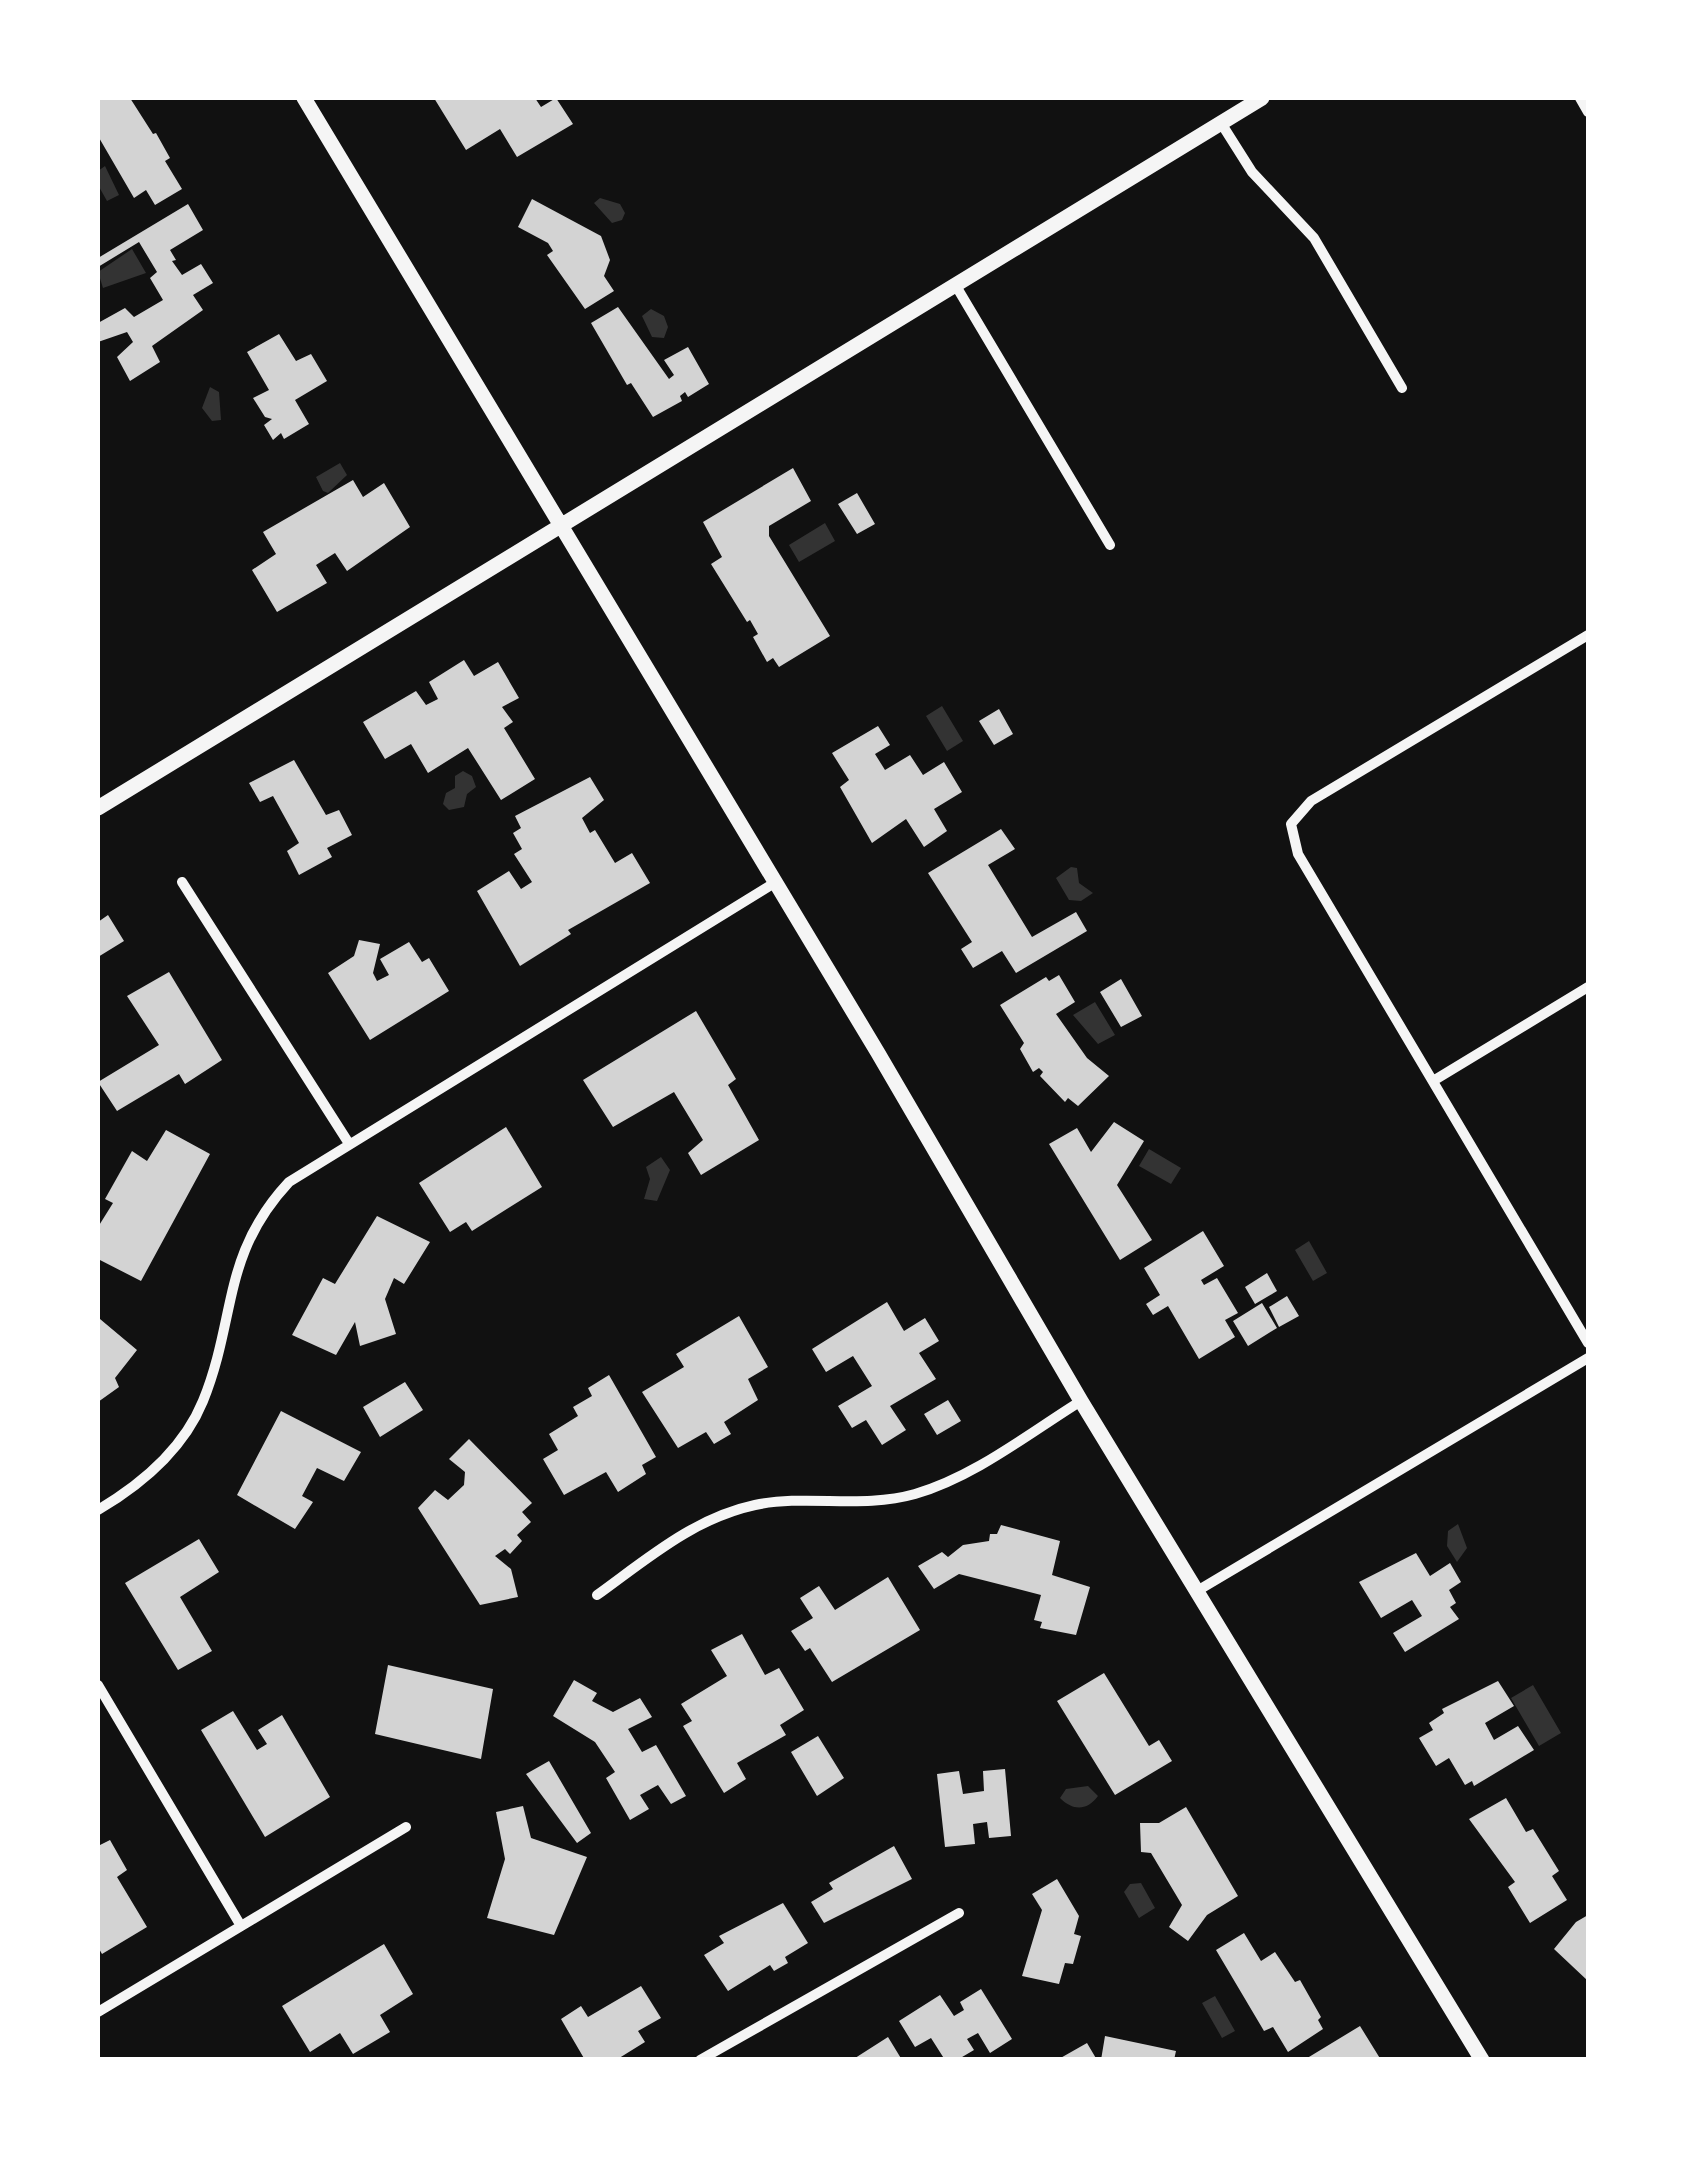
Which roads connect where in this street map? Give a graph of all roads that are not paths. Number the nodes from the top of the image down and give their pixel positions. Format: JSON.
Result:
{"nodes":[{"id":1,"x":304,"y":98,"type":"edge"},
{"id":2,"x":1262,"y":98,"type":"edge"},
{"id":3,"x":1580,"y":98,"type":"edge"},
{"id":4,"x":1588,"y":112,"type":"edge"},
{"id":5,"x":1220,"y":123,"type":"junction"},
{"id":6,"x":956,"y":286,"type":"junction"},
{"id":7,"x":1402,"y":388,"type":"dead end"},
{"id":8,"x":562,"y":524,"type":"junction"},
{"id":9,"x":1110,"y":545,"type":"dead end"},
{"id":10,"x":1588,"y":635,"type":"edge"},
{"id":11,"x":98,"y":808,"type":"edge"},
{"id":12,"x":182,"y":882,"type":"dead end"},
{"id":13,"x":776,"y":882,"type":"junction"},
{"id":14,"x":1588,"y":986,"type":"edge"},
{"id":15,"x":1433,"y":1081,"type":"junction"},
{"id":16,"x":348,"y":1142,"type":"junction"},
{"id":17,"x":1588,"y":1342,"type":"edge"},
{"id":18,"x":1588,"y":1358,"type":"edge"},
{"id":19,"x":1080,"y":1401,"type":"junction"},
{"id":20,"x":98,"y":1510,"type":"edge"},
{"id":21,"x":1197,"y":1591,"type":"junction"},
{"id":22,"x":598,"y":1595,"type":"dead end"},
{"id":23,"x":98,"y":1686,"type":"edge"},
{"id":24,"x":406,"y":1827,"type":"dead end"},
{"id":25,"x":958,"y":1912,"type":"dead end"},
{"id":26,"x":241,"y":1926,"type":"junction"},
{"id":27,"x":98,"y":2012,"type":"edge"},
{"id":28,"x":718,"y":2048,"type":"junction"},
{"id":29,"x":700,"y":2060,"type":"edge"},
{"id":30,"x":725,"y":2060,"type":"edge"},
{"id":31,"x":1482,"y":2060,"type":"edge"}],
"edges":[{"from":1,"to":8,"type":"street"},
{"from":2,"to":5,"type":"street"},
{"from":3,"to":4,"type":"street"},
{"from":5,"to":6,"type":"street"},
{"from":5,"to":7,"type":"street"},
{"from":6,"to":8,"type":"street"},
{"from":6,"to":9,"type":"street"},
{"from":8,"to":11,"type":"street"},
{"from":8,"to":13,"type":"street"},
{"from":10,"to":15,"type":"street"},
{"from":12,"to":16,"type":"street"},
{"from":13,"to":16,"type":"street"},
{"from":13,"to":19,"type":"street"},
{"from":14,"to":15,"type":"street"},
{"from":15,"to":17,"type":"street"},
{"from":16,"to":20,"type":"street"},
{"from":18,"to":21,"type":"street"},
{"from":19,"to":21,"type":"street"},
{"from":19,"to":22,"type":"street"},
{"from":21,"to":31,"type":"street"},
{"from":23,"to":26,"type":"street"},
{"from":24,"to":26,"type":"street"},
{"from":25,"to":28,"type":"street"},
{"from":26,"to":27,"type":"street"},
{"from":28,"to":29,"type":"street"},
{"from":28,"to":30,"type":"street"}]}
